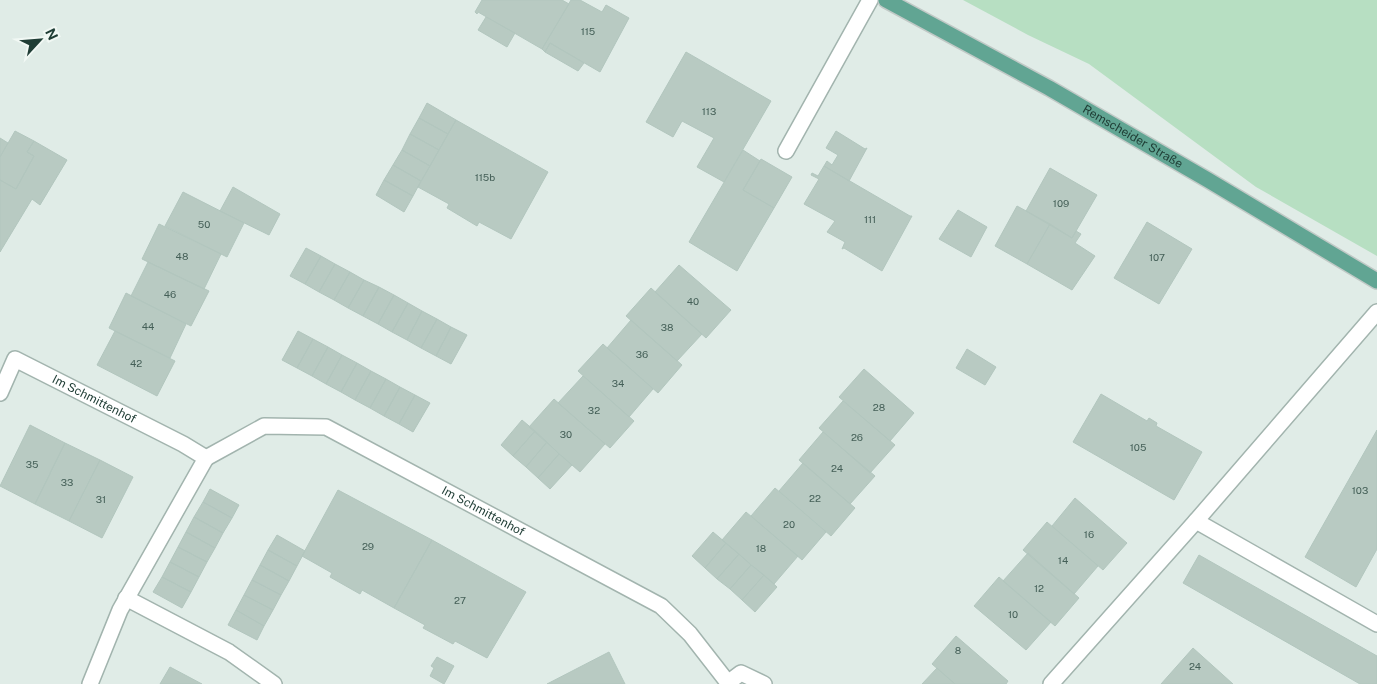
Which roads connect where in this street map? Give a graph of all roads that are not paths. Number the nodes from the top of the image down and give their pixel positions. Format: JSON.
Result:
{"nodes":[{"id":1,"x":870,"y":0,"type":"edge"},
{"id":2,"x":886,"y":0,"type":"edge"},
{"id":3,"x":786,"y":151,"type":"dead end"},
{"id":4,"x":1377,"y":281,"type":"edge"},
{"id":5,"x":1377,"y":312,"type":"edge"},
{"id":6,"x":0,"y":393,"type":"edge"},
{"id":7,"x":206,"y":458,"type":"junction"},
{"id":8,"x":1196,"y":521,"type":"junction"},
{"id":9,"x":126,"y":598,"type":"junction"},
{"id":10,"x":1377,"y":624,"type":"edge"},
{"id":11,"x":729,"y":683,"type":"edge"},
{"id":12,"x":90,"y":684,"type":"edge"},
{"id":13,"x":274,"y":684,"type":"edge"},
{"id":14,"x":764,"y":684,"type":"edge"},
{"id":15,"x":1051,"y":684,"type":"edge"}],
"edges":[{"from":1,"to":3,"type":"street"},
{"from":2,"to":4,"type":"main road","name":"Remscheider Straße"},
{"from":5,"to":8,"type":"street"},
{"from":6,"to":7,"type":"street","name":"Im Schmittenhof"},
{"from":7,"to":9,"type":"street"},
{"from":7,"to":11,"type":"street","name":"Im Schmittenhof"},
{"from":8,"to":10,"type":"street"},
{"from":8,"to":15,"type":"street"},
{"from":9,"to":12,"type":"street"},
{"from":9,"to":13,"type":"street"},
{"from":11,"to":14,"type":"street"}]}
